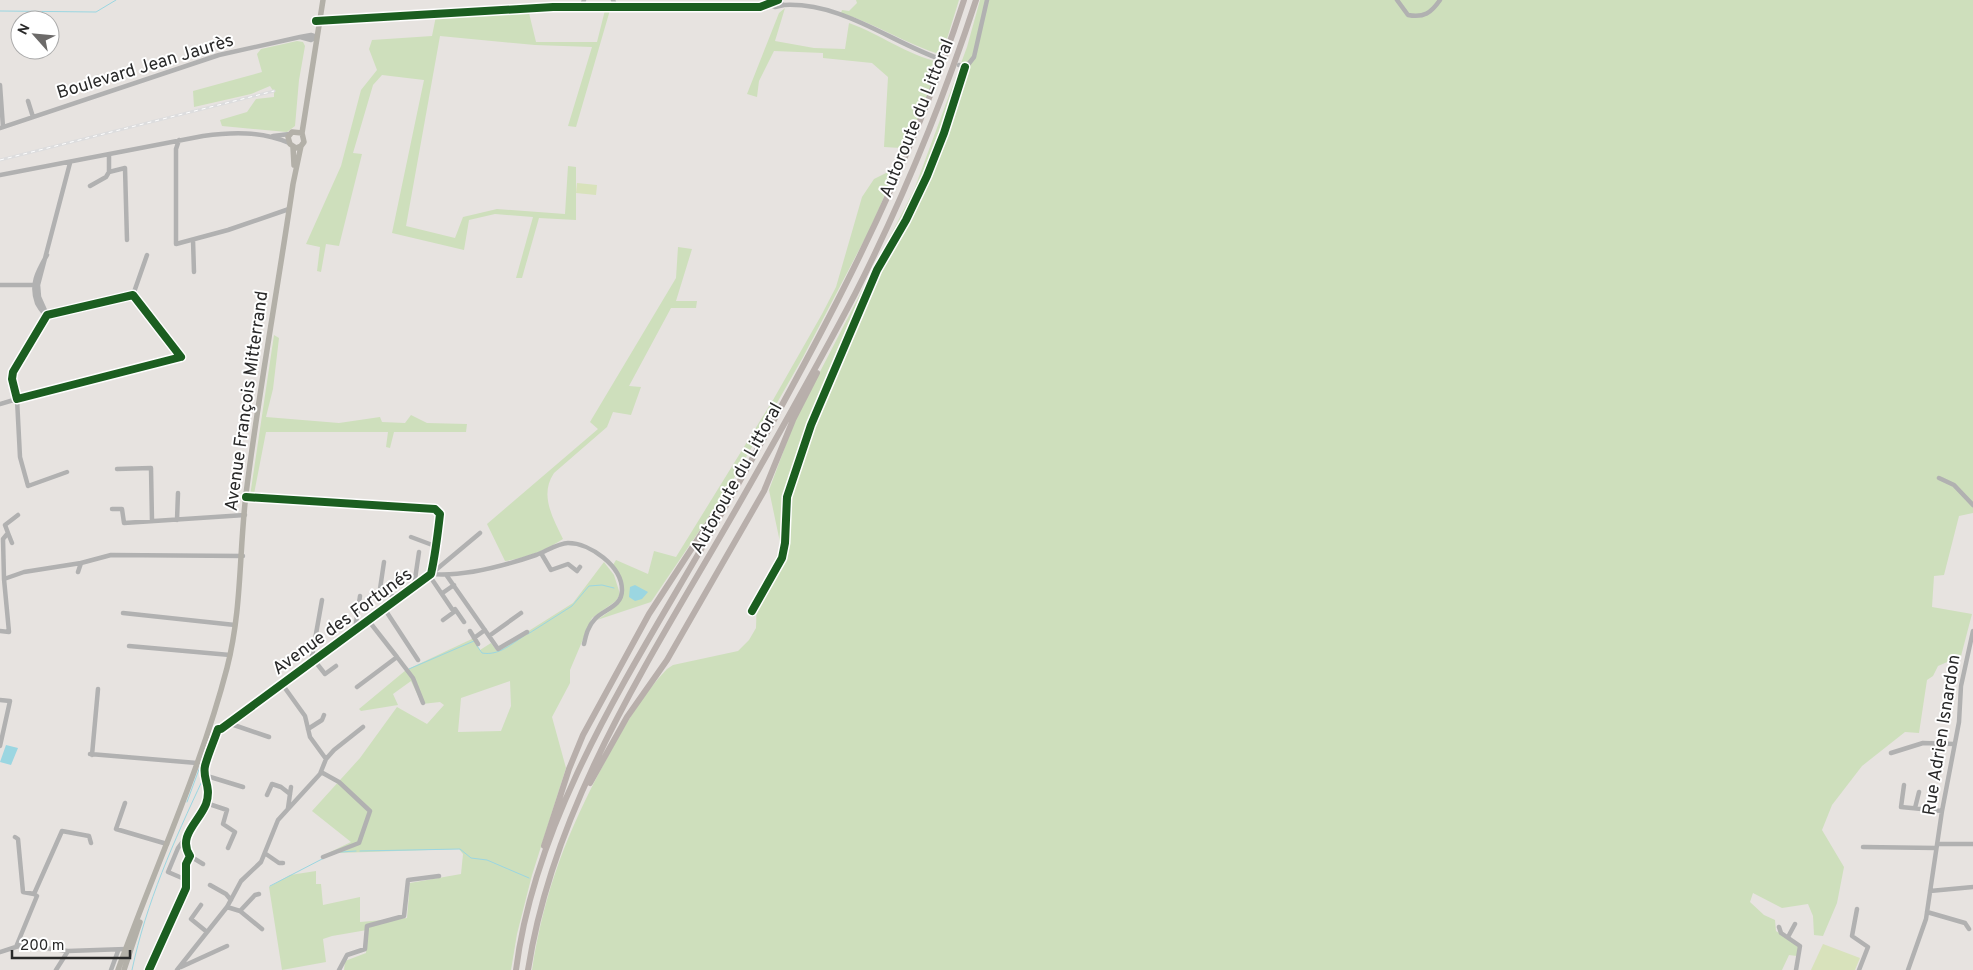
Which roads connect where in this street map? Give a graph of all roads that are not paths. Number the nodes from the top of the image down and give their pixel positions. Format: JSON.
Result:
{"nodes":[{"id":1,"x":321,"y":0,"type":"edge"},
{"id":2,"x":584,"y":0,"type":"edge"},
{"id":3,"x":613,"y":0,"type":"edge"},
{"id":4,"x":964,"y":0,"type":"edge"},
{"id":5,"x":976,"y":0,"type":"edge"},
{"id":6,"x":987,"y":0,"type":"edge"},
{"id":7,"x":1397,"y":0,"type":"edge"},
{"id":8,"x":1440,"y":0,"type":"edge"},
{"id":9,"x":776,"y":1,"type":"edge"},
{"id":10,"x":768,"y":4,"type":"junction"},
{"id":11,"x":784,"y":5,"type":"junction"},
{"id":12,"x":616,"y":7,"type":"junction"},
{"id":13,"x":581,"y":8,"type":"junction"},
{"id":14,"x":318,"y":21,"type":"junction"},
{"id":15,"x":315,"y":37,"type":"junction"},
{"id":16,"x":940,"y":59,"type":"dead end"},
{"id":17,"x":0,"y":85,"type":"edge"},
{"id":18,"x":28,"y":100,"type":"dead end"},
{"id":19,"x":33,"y":117,"type":"junction"},
{"id":20,"x":1,"y":128,"type":"edge"},
{"id":21,"x":297,"y":132,"type":"junction"},
{"id":22,"x":264,"y":136,"type":"junction"},
{"id":23,"x":179,"y":140,"type":"junction"},
{"id":24,"x":291,"y":145,"type":"junction"},
{"id":25,"x":301,"y":146,"type":"junction"},
{"id":26,"x":109,"y":155,"type":"junction"},
{"id":27,"x":70,"y":163,"type":"junction"},
{"id":28,"x":109,"y":172,"type":"junction"},
{"id":29,"x":0,"y":175,"type":"edge"},
{"id":30,"x":293,"y":184,"type":"junction"},
{"id":31,"x":90,"y":186,"type":"dead end"},
{"id":32,"x":289,"y":209,"type":"junction"},
{"id":33,"x":128,"y":240,"type":"dead end"},
{"id":34,"x":192,"y":240,"type":"junction"},
{"id":35,"x":147,"y":255,"type":"dead end"},
{"id":36,"x":194,"y":272,"type":"dead end"},
{"id":37,"x":0,"y":285,"type":"edge"},
{"id":38,"x":36,"y":285,"type":"junction"},
{"id":39,"x":855,"y":293,"type":"junction"},
{"id":40,"x":133,"y":295,"type":"junction"},
{"id":41,"x":47,"y":314,"type":"junction"},
{"id":42,"x":17,"y":399,"type":"junction"},
{"id":43,"x":784,"y":402,"type":"junction"},
{"id":44,"x":0,"y":404,"type":"edge"},
{"id":45,"x":117,"y":469,"type":"dead end"},
{"id":46,"x":67,"y":472,"type":"dead end"},
{"id":47,"x":1939,"y":478,"type":"dead end"},
{"id":48,"x":178,"y":493,"type":"dead end"},
{"id":49,"x":246,"y":497,"type":"junction"},
{"id":50,"x":1973,"y":505,"type":"edge"},
{"id":51,"x":112,"y":509,"type":"dead end"},
{"id":52,"x":18,"y":515,"type":"dead end"},
{"id":53,"x":245,"y":515,"type":"junction"},
{"id":54,"x":177,"y":520,"type":"junction"},
{"id":55,"x":152,"y":521,"type":"junction"},
{"id":56,"x":8,"y":533,"type":"junction"},
{"id":57,"x":480,"y":533,"type":"dead end"},
{"id":58,"x":410,"y":537,"type":"dead end"},
{"id":59,"x":12,"y":543,"type":"dead end"},
{"id":60,"x":435,"y":546,"type":"junction"},
{"id":61,"x":419,"y":552,"type":"dead end"},
{"id":62,"x":541,"y":553,"type":"junction"},
{"id":63,"x":1,"y":555,"type":"edge"},
{"id":64,"x":243,"y":556,"type":"junction"},
{"id":65,"x":81,"y":562,"type":"junction"},
{"id":66,"x":384,"y":562,"type":"dead end"},
{"id":67,"x":580,"y":567,"type":"dead end"},
{"id":68,"x":78,"y":572,"type":"dead end"},
{"id":69,"x":430,"y":575,"type":"junction"},
{"id":70,"x":447,"y":576,"type":"junction"},
{"id":71,"x":4,"y":579,"type":"junction"},
{"id":72,"x":454,"y":585,"type":"junction"},
{"id":73,"x":414,"y":586,"type":"junction"},
{"id":74,"x":440,"y":586,"type":"dead end"},
{"id":75,"x":444,"y":592,"type":"junction"},
{"id":76,"x":360,"y":596,"type":"dead end"},
{"id":77,"x":398,"y":599,"type":"junction"},
{"id":78,"x":448,"y":599,"type":"dead end"},
{"id":79,"x":322,"y":600,"type":"dead end"},
{"id":80,"x":384,"y":608,"type":"junction"},
{"id":81,"x":470,"y":608,"type":"junction"},
{"id":82,"x":455,"y":609,"type":"dead end"},
{"id":83,"x":752,"y":611,"type":"dead end"},
{"id":84,"x":521,"y":613,"type":"dead end"},
{"id":85,"x":123,"y":614,"type":"dead end"},
{"id":86,"x":459,"y":615,"type":"junction"},
{"id":87,"x":368,"y":620,"type":"junction"},
{"id":88,"x":443,"y":620,"type":"dead end"},
{"id":89,"x":464,"y":622,"type":"dead end"},
{"id":90,"x":236,"y":626,"type":"junction"},
{"id":91,"x":355,"y":630,"type":"junction"},
{"id":92,"x":485,"y":630,"type":"junction"},
{"id":93,"x":0,"y":631,"type":"edge"},
{"id":94,"x":470,"y":631,"type":"dead end"},
{"id":95,"x":1973,"y":631,"type":"edge"},
{"id":96,"x":527,"y":632,"type":"dead end"},
{"id":97,"x":489,"y":636,"type":"junction"},
{"id":98,"x":474,"y":638,"type":"junction"},
{"id":99,"x":478,"y":644,"type":"dead end"},
{"id":100,"x":584,"y":644,"type":"dead end"},
{"id":101,"x":129,"y":646,"type":"dead end"},
{"id":102,"x":230,"y":655,"type":"junction"},
{"id":103,"x":397,"y":657,"type":"junction"},
{"id":104,"x":418,"y":660,"type":"dead end"},
{"id":105,"x":313,"y":661,"type":"junction"},
{"id":106,"x":336,"y":666,"type":"dead end"},
{"id":107,"x":282,"y":684,"type":"junction"},
{"id":108,"x":357,"y":687,"type":"dead end"},
{"id":109,"x":98,"y":689,"type":"dead end"},
{"id":110,"x":0,"y":700,"type":"edge"},
{"id":111,"x":10,"y":701,"type":"junction"},
{"id":112,"x":16,"y":702,"type":"dead end"},
{"id":113,"x":423,"y":703,"type":"dead end"},
{"id":114,"x":324,"y":714,"type":"dead end"},
{"id":115,"x":228,"y":723,"type":"junction"},
{"id":116,"x":363,"y":727,"type":"dead end"},
{"id":117,"x":308,"y":730,"type":"junction"},
{"id":118,"x":269,"y":737,"type":"dead end"},
{"id":119,"x":0,"y":744,"type":"edge"},
{"id":120,"x":1954,"y":744,"type":"junction"},
{"id":121,"x":1891,"y":754,"type":"dead end"},
{"id":122,"x":326,"y":759,"type":"junction"},
{"id":123,"x":197,"y":763,"type":"junction"},
{"id":124,"x":321,"y":772,"type":"junction"},
{"id":125,"x":206,"y":776,"type":"junction"},
{"id":126,"x":1904,"y":785,"type":"dead end"},
{"id":127,"x":291,"y":787,"type":"dead end"},
{"id":128,"x":243,"y":788,"type":"dead end"},
{"id":129,"x":1919,"y":792,"type":"dead end"},
{"id":130,"x":290,"y":794,"type":"junction"},
{"id":131,"x":267,"y":795,"type":"dead end"},
{"id":132,"x":125,"y":803,"type":"dead end"},
{"id":133,"x":206,"y":803,"type":"junction"},
{"id":134,"x":1915,"y":808,"type":"junction"},
{"id":135,"x":288,"y":810,"type":"junction"},
{"id":136,"x":1942,"y":811,"type":"junction"},
{"id":137,"x":564,"y":833,"type":"junction"},
{"id":138,"x":186,"y":836,"type":"junction"},
{"id":139,"x":15,"y":837,"type":"dead end"},
{"id":140,"x":91,"y":843,"type":"dead end"},
{"id":141,"x":167,"y":844,"type":"junction"},
{"id":142,"x":1973,"y":844,"type":"edge"},
{"id":143,"x":1937,"y":846,"type":"junction"},
{"id":144,"x":1863,"y":847,"type":"dead end"},
{"id":145,"x":228,"y":848,"type":"dead end"},
{"id":146,"x":266,"y":854,"type":"junction"},
{"id":147,"x":190,"y":856,"type":"junction"},
{"id":148,"x":323,"y":857,"type":"dead end"},
{"id":149,"x":282,"y":863,"type":"dead end"},
{"id":150,"x":203,"y":864,"type":"dead end"},
{"id":151,"x":187,"y":874,"type":"junction"},
{"id":152,"x":439,"y":876,"type":"dead end"},
{"id":153,"x":154,"y":878,"type":"junction"},
{"id":154,"x":210,"y":885,"type":"dead end"},
{"id":155,"x":1973,"y":887,"type":"edge"},
{"id":156,"x":1930,"y":891,"type":"junction"},
{"id":157,"x":34,"y":894,"type":"junction"},
{"id":158,"x":259,"y":894,"type":"dead end"},
{"id":159,"x":231,"y":900,"type":"junction"},
{"id":160,"x":201,"y":905,"type":"dead end"},
{"id":161,"x":227,"y":907,"type":"junction"},
{"id":162,"x":1857,"y":909,"type":"dead end"},
{"id":163,"x":240,"y":911,"type":"junction"},
{"id":164,"x":1927,"y":912,"type":"junction"},
{"id":165,"x":1795,"y":924,"type":"dead end"},
{"id":166,"x":1779,"y":927,"type":"dead end"},
{"id":167,"x":1969,"y":928,"type":"dead end"},
{"id":168,"x":262,"y":929,"type":"dead end"},
{"id":169,"x":207,"y":932,"type":"junction"},
{"id":170,"x":1788,"y":937,"type":"junction"},
{"id":171,"x":228,"y":946,"type":"dead end"},
{"id":172,"x":16,"y":947,"type":"junction"},
{"id":173,"x":126,"y":950,"type":"junction"},
{"id":174,"x":68,"y":951,"type":"junction"},
{"id":175,"x":118,"y":951,"type":"junction"},
{"id":176,"x":0,"y":952,"type":"edge"},
{"id":177,"x":518,"y":954,"type":"junction"},
{"id":178,"x":122,"y":959,"type":"junction"},
{"id":179,"x":178,"y":969,"type":"edge"},
{"id":180,"x":56,"y":970,"type":"edge"},
{"id":181,"x":111,"y":970,"type":"edge"},
{"id":182,"x":120,"y":970,"type":"edge"},
{"id":183,"x":149,"y":970,"type":"edge"},
{"id":184,"x":339,"y":970,"type":"edge"},
{"id":185,"x":516,"y":970,"type":"edge"},
{"id":186,"x":528,"y":970,"type":"edge"},
{"id":187,"x":1796,"y":970,"type":"edge"},
{"id":188,"x":1859,"y":970,"type":"edge"},
{"id":189,"x":1908,"y":970,"type":"edge"}],
"edges":[{"from":1,"to":14,"type":"main road"},
{"from":2,"to":13,"type":"street"},
{"from":3,"to":12,"type":"street"},
{"from":4,"to":43,"type":"highway","name":"Autoroute du Littoral"},
{"from":5,"to":39,"type":"highway","name":"Autoroute du Littoral"},
{"from":6,"to":83,"type":"street"},
{"from":7,"to":8,"type":"street"},
{"from":9,"to":10,"type":"street"},
{"from":9,"to":11,"type":"street"},
{"from":10,"to":11,"type":"street"},
{"from":10,"to":12,"type":"street"},
{"from":11,"to":16,"type":"street"},
{"from":12,"to":13,"type":"street"},
{"from":13,"to":14,"type":"street"},
{"from":14,"to":15,"type":"main road"},
{"from":15,"to":19,"type":"street","name":"Boulevard Jean Jaurès"},
{"from":15,"to":21,"type":"main road"},
{"from":17,"to":20,"type":"street"},
{"from":18,"to":19,"type":"street"},
{"from":19,"to":20,"type":"street","name":"Boulevard Jean Jaurès"},
{"from":21,"to":22,"type":"street"},
{"from":21,"to":24,"type":"main road"},
{"from":21,"to":25,"type":"main road"},
{"from":22,"to":23,"type":"street"},
{"from":22,"to":24,"type":"street"},
{"from":23,"to":26,"type":"street"},
{"from":23,"to":34,"type":"street"},
{"from":24,"to":25,"type":"main road"},
{"from":24,"to":30,"type":"main road"},
{"from":25,"to":30,"type":"main road"},
{"from":26,"to":27,"type":"street"},
{"from":26,"to":28,"type":"street"},
{"from":27,"to":29,"type":"street"},
{"from":27,"to":38,"type":"street"},
{"from":28,"to":31,"type":"street"},
{"from":28,"to":33,"type":"street"},
{"from":30,"to":32,"type":"main road","name":"Avenue François Mitterrand"},
{"from":32,"to":34,"type":"street"},
{"from":32,"to":49,"type":"main road","name":"Avenue François Mitterrand"},
{"from":34,"to":36,"type":"street"},
{"from":35,"to":40,"type":"street"},
{"from":37,"to":38,"type":"street"},
{"from":38,"to":41,"type":"street"},
{"from":39,"to":137,"type":"highway","name":"Autoroute du Littoral"},
{"from":39,"to":137,"type":"highway"},
{"from":40,"to":41,"type":"street"},
{"from":40,"to":42,"type":"street"},
{"from":41,"to":42,"type":"street"},
{"from":42,"to":44,"type":"street"},
{"from":42,"to":46,"type":"street"},
{"from":43,"to":177,"type":"highway","name":"Autoroute du Littoral"},
{"from":43,"to":177,"type":"highway"},
{"from":45,"to":55,"type":"street"},
{"from":47,"to":50,"type":"street"},
{"from":48,"to":54,"type":"street"},
{"from":49,"to":53,"type":"main road","name":"Avenue François Mitterrand"},
{"from":49,"to":60,"type":"street","name":"Avenue des Fortunés"},
{"from":51,"to":55,"type":"street"},
{"from":52,"to":56,"type":"street"},
{"from":53,"to":54,"type":"street"},
{"from":53,"to":64,"type":"main road","name":"Avenue François Mitterrand"},
{"from":54,"to":55,"type":"street"},
{"from":56,"to":59,"type":"street"},
{"from":56,"to":63,"type":"street"},
{"from":57,"to":69,"type":"street"},
{"from":58,"to":60,"type":"street"},
{"from":60,"to":69,"type":"street","name":"Avenue des Fortunés"},
{"from":61,"to":73,"type":"street"},
{"from":62,"to":67,"type":"street"},
{"from":62,"to":70,"type":"street"},
{"from":62,"to":100,"type":"street"},
{"from":63,"to":71,"type":"street"},
{"from":64,"to":65,"type":"street"},
{"from":64,"to":90,"type":"main road","name":"Avenue François Mitterrand"},
{"from":65,"to":68,"type":"street"},
{"from":65,"to":71,"type":"street"},
{"from":66,"to":77,"type":"street"},
{"from":69,"to":70,"type":"street"},
{"from":69,"to":73,"type":"street","name":"Avenue des Fortunés"},
{"from":69,"to":88,"type":"street"},
{"from":70,"to":72,"type":"street"},
{"from":71,"to":93,"type":"street"},
{"from":72,"to":75,"type":"street"},
{"from":72,"to":81,"type":"street"},
{"from":73,"to":77,"type":"street","name":"Avenue des Fortunés"},
{"from":74,"to":75,"type":"street"},
{"from":75,"to":78,"type":"street"},
{"from":76,"to":91,"type":"street"},
{"from":77,"to":80,"type":"street","name":"Avenue des Fortunés"},
{"from":79,"to":105,"type":"street"},
{"from":80,"to":87,"type":"street","name":"Avenue des Fortunés"},
{"from":80,"to":104,"type":"street"},
{"from":81,"to":86,"type":"street"},
{"from":81,"to":92,"type":"street"},
{"from":82,"to":86,"type":"street"},
{"from":84,"to":97,"type":"street"},
{"from":85,"to":90,"type":"street"},
{"from":86,"to":89,"type":"street"},
{"from":87,"to":91,"type":"street","name":"Avenue des Fortunés"},
{"from":87,"to":103,"type":"street"},
{"from":90,"to":102,"type":"main road","name":"Avenue François Mitterrand"},
{"from":91,"to":105,"type":"street","name":"Avenue des Fortunés"},
{"from":92,"to":97,"type":"street"},
{"from":92,"to":98,"type":"street"},
{"from":94,"to":98,"type":"street"},
{"from":95,"to":120,"type":"street","name":"Rue Adrien Isnardon"},
{"from":96,"to":97,"type":"street"},
{"from":98,"to":99,"type":"street"},
{"from":101,"to":102,"type":"street"},
{"from":102,"to":123,"type":"main road","name":"Avenue François Mitterrand"},
{"from":103,"to":108,"type":"street"},
{"from":103,"to":113,"type":"street"},
{"from":105,"to":106,"type":"street"},
{"from":105,"to":107,"type":"street","name":"Avenue des Fortunés"},
{"from":107,"to":115,"type":"street","name":"Avenue des Fortunés"},
{"from":107,"to":117,"type":"street"},
{"from":109,"to":123,"type":"street"},
{"from":110,"to":111,"type":"street"},
{"from":111,"to":112,"type":"street"},
{"from":111,"to":119,"type":"street"},
{"from":114,"to":117,"type":"street"},
{"from":115,"to":118,"type":"street"},
{"from":115,"to":125,"type":"street","name":"Avenue des Fortunés"},
{"from":116,"to":122,"type":"street"},
{"from":117,"to":122,"type":"street"},
{"from":120,"to":121,"type":"street"},
{"from":120,"to":136,"type":"street","name":"Rue Adrien Isnardon"},
{"from":122,"to":124,"type":"street"},
{"from":123,"to":141,"type":"main road","name":"Avenue François Mitterrand"},
{"from":124,"to":135,"type":"street"},
{"from":124,"to":148,"type":"street"},
{"from":125,"to":128,"type":"street"},
{"from":125,"to":133,"type":"street"},
{"from":126,"to":134,"type":"street"},
{"from":127,"to":130,"type":"street"},
{"from":129,"to":134,"type":"street"},
{"from":130,"to":131,"type":"street"},
{"from":130,"to":135,"type":"street"},
{"from":132,"to":141,"type":"street"},
{"from":133,"to":138,"type":"street"},
{"from":133,"to":145,"type":"street"},
{"from":134,"to":136,"type":"street"},
{"from":135,"to":146,"type":"street"},
{"from":136,"to":143,"type":"street","name":"Rue Adrien Isnardon"},
{"from":137,"to":186,"type":"highway","name":"Autoroute du Littoral"},
{"from":138,"to":147,"type":"street"},
{"from":138,"to":151,"type":"street"},
{"from":139,"to":157,"type":"street"},
{"from":140,"to":157,"type":"street"},
{"from":141,"to":153,"type":"main road","name":"Avenue François Mitterrand"},
{"from":142,"to":143,"type":"street"},
{"from":143,"to":144,"type":"street"},
{"from":143,"to":156,"type":"street","name":"Rue Adrien Isnardon"},
{"from":146,"to":149,"type":"street"},
{"from":146,"to":159,"type":"street"},
{"from":147,"to":150,"type":"street"},
{"from":147,"to":151,"type":"street"},
{"from":151,"to":183,"type":"street"},
{"from":152,"to":184,"type":"street"},
{"from":153,"to":173,"type":"main road"},
{"from":153,"to":182,"type":"main road"},
{"from":154,"to":159,"type":"street"},
{"from":155,"to":156,"type":"street"},
{"from":156,"to":164,"type":"street","name":"Rue Adrien Isnardon"},
{"from":157,"to":172,"type":"street"},
{"from":158,"to":163,"type":"street"},
{"from":159,"to":161,"type":"street"},
{"from":160,"to":169,"type":"street"},
{"from":161,"to":163,"type":"street"},
{"from":161,"to":169,"type":"street"},
{"from":162,"to":188,"type":"street"},
{"from":163,"to":168,"type":"street"},
{"from":164,"to":167,"type":"street"},
{"from":164,"to":189,"type":"street","name":"Rue Adrien Isnardon"},
{"from":165,"to":170,"type":"street"},
{"from":166,"to":170,"type":"street"},
{"from":169,"to":179,"type":"street"},
{"from":170,"to":187,"type":"street"},
{"from":171,"to":179,"type":"street"},
{"from":172,"to":174,"type":"street"},
{"from":172,"to":176,"type":"street"},
{"from":173,"to":175,"type":"street"},
{"from":173,"to":178,"type":"main road"},
{"from":174,"to":175,"type":"street"},
{"from":174,"to":180,"type":"street"},
{"from":175,"to":178,"type":"street"},
{"from":175,"to":181,"type":"street"},
{"from":177,"to":185,"type":"highway","name":"Autoroute du Littoral"},
{"from":178,"to":182,"type":"main road"}]}
